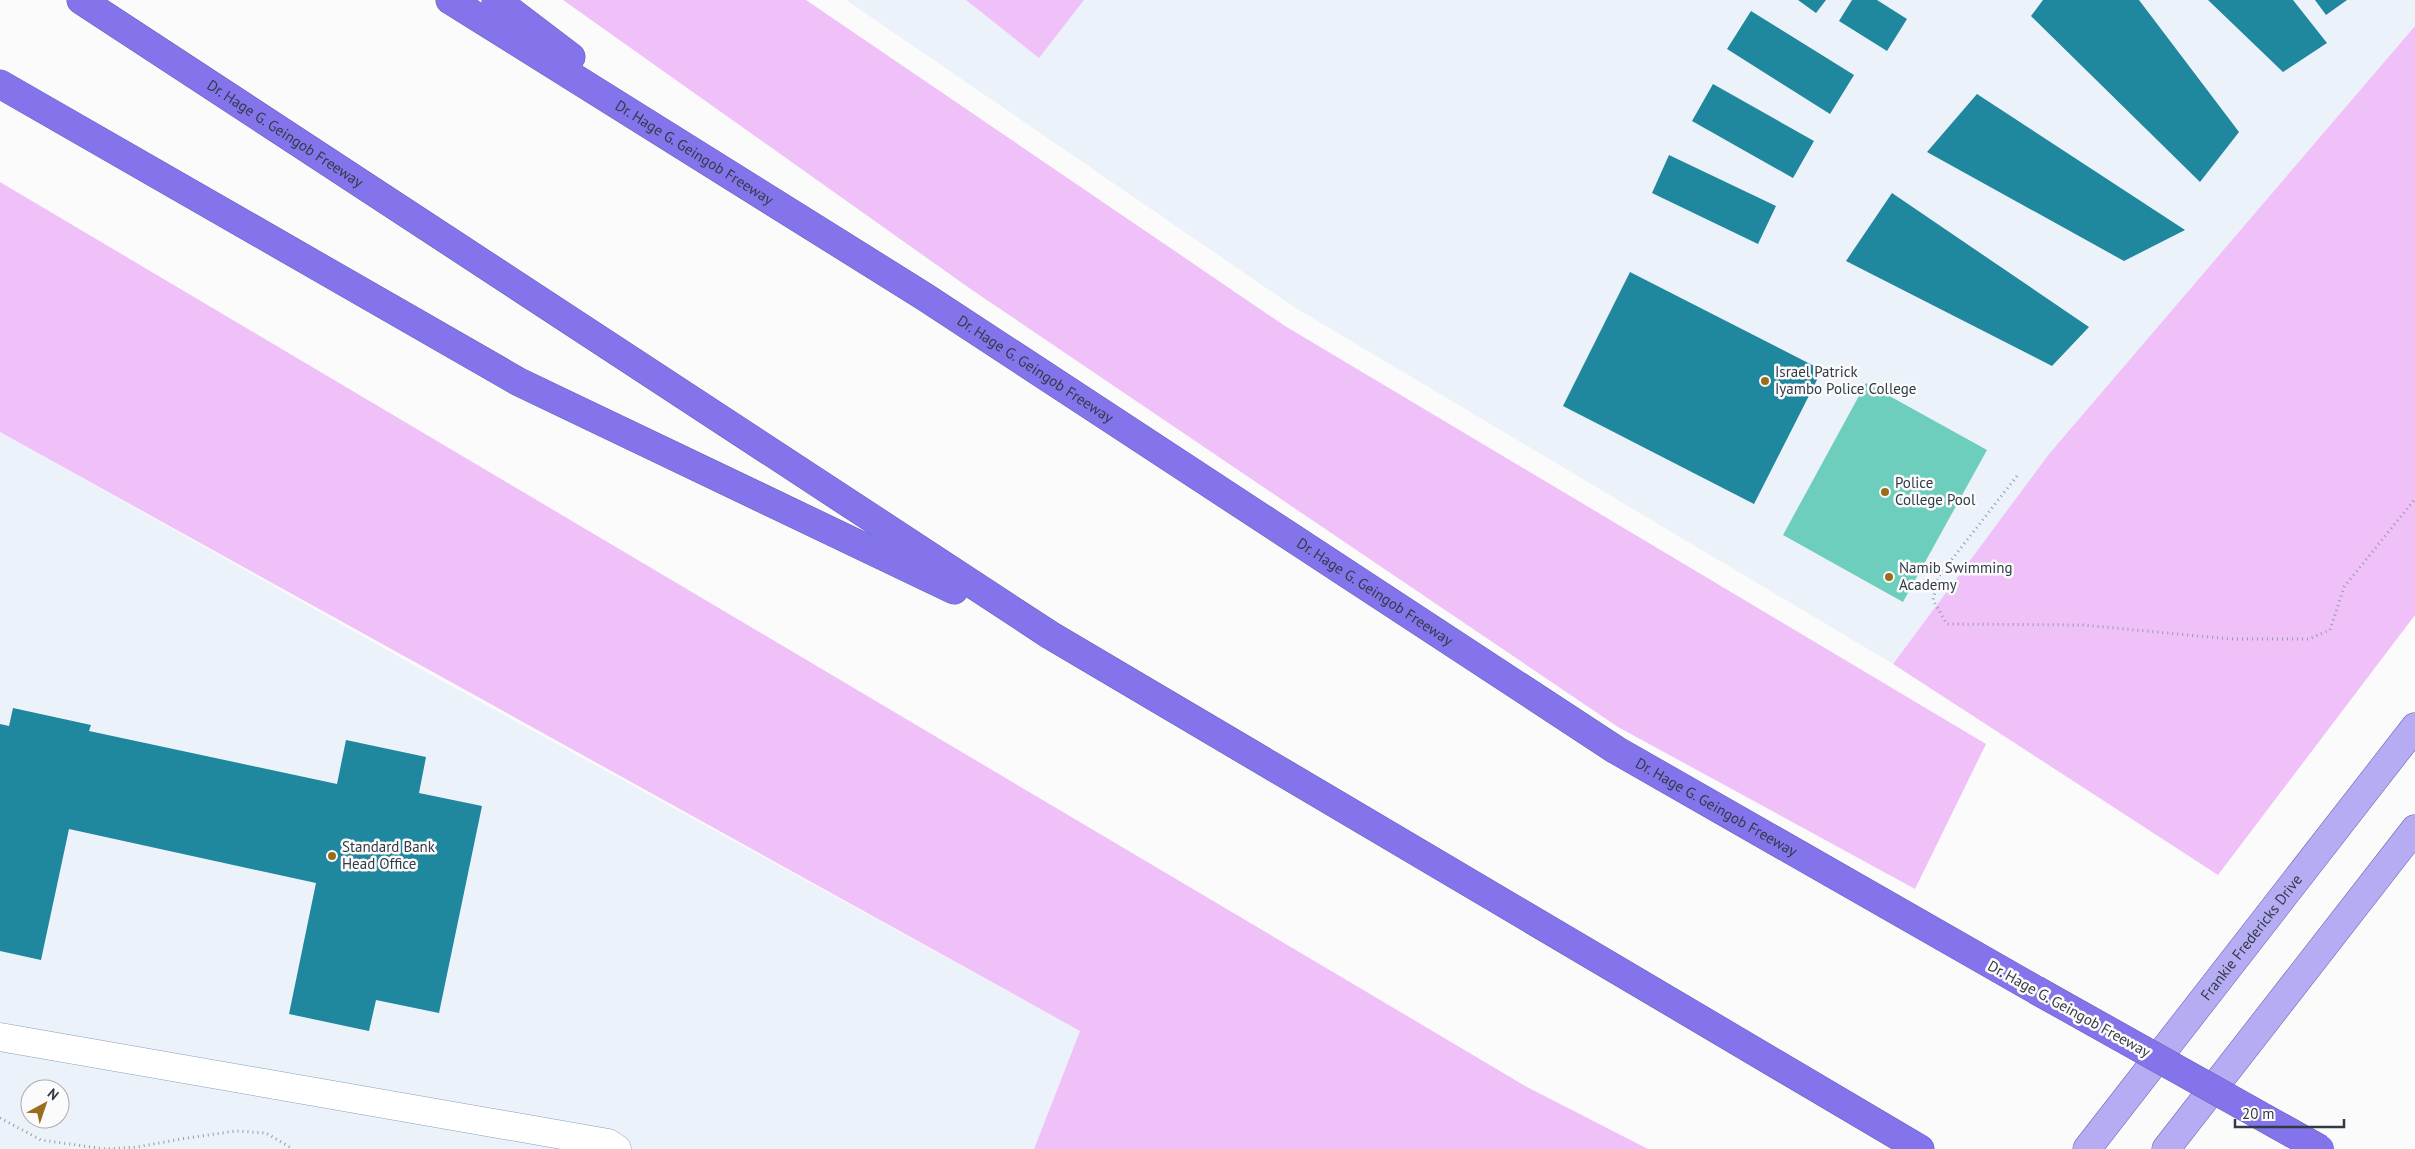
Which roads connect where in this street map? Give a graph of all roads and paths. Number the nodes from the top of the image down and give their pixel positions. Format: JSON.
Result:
{"nodes":[{"id":1,"x":81,"y":0,"type":"edge"},
{"id":2,"x":450,"y":0,"type":"edge"},
{"id":3,"x":496,"y":0,"type":"edge"},
{"id":4,"x":0,"y":84,"type":"edge"},
{"id":5,"x":710,"y":162,"type":"junction"},
{"id":6,"x":2017,"y":476,"type":"dead end"},
{"id":7,"x":2415,"y":499,"type":"edge"},
{"id":8,"x":1050,"y":636,"type":"junction"},
{"id":9,"x":2415,"y":727,"type":"edge"},
{"id":10,"x":2415,"y":829,"type":"edge"},
{"id":11,"x":0,"y":1037,"type":"edge"},
{"id":12,"x":0,"y":1118,"type":"edge"},
{"id":13,"x":293,"y":1149,"type":"edge"},
{"id":14,"x":618,"y":1149,"type":"edge"},
{"id":15,"x":1920,"y":1149,"type":"edge"},
{"id":16,"x":2087,"y":1149,"type":"edge"},
{"id":17,"x":2166,"y":1149,"type":"edge"},
{"id":18,"x":2320,"y":1149,"type":"edge"}],
"edges":[{"from":1,"to":8,"type":"highway","name":"Dr. Hage G. Geingob Freeway"},
{"from":2,"to":5,"type":"highway","name":"Dr. Hage G. Geingob Freeway"},
{"from":3,"to":5,"type":"highway"},
{"from":4,"to":8,"type":"highway"},
{"from":5,"to":18,"type":"highway","name":"Dr. Hage G. Geingob Freeway","bridge":true},
{"from":6,"to":7,"type":"path"},
{"from":8,"to":15,"type":"highway","name":"Dr. Hage G. Geingob Freeway"},
{"from":9,"to":16,"type":"main road","name":"Frankie Fredericks Drive"},
{"from":10,"to":17,"type":"main road"},
{"from":11,"to":14,"type":"lane"},
{"from":12,"to":13,"type":"path"}]}
